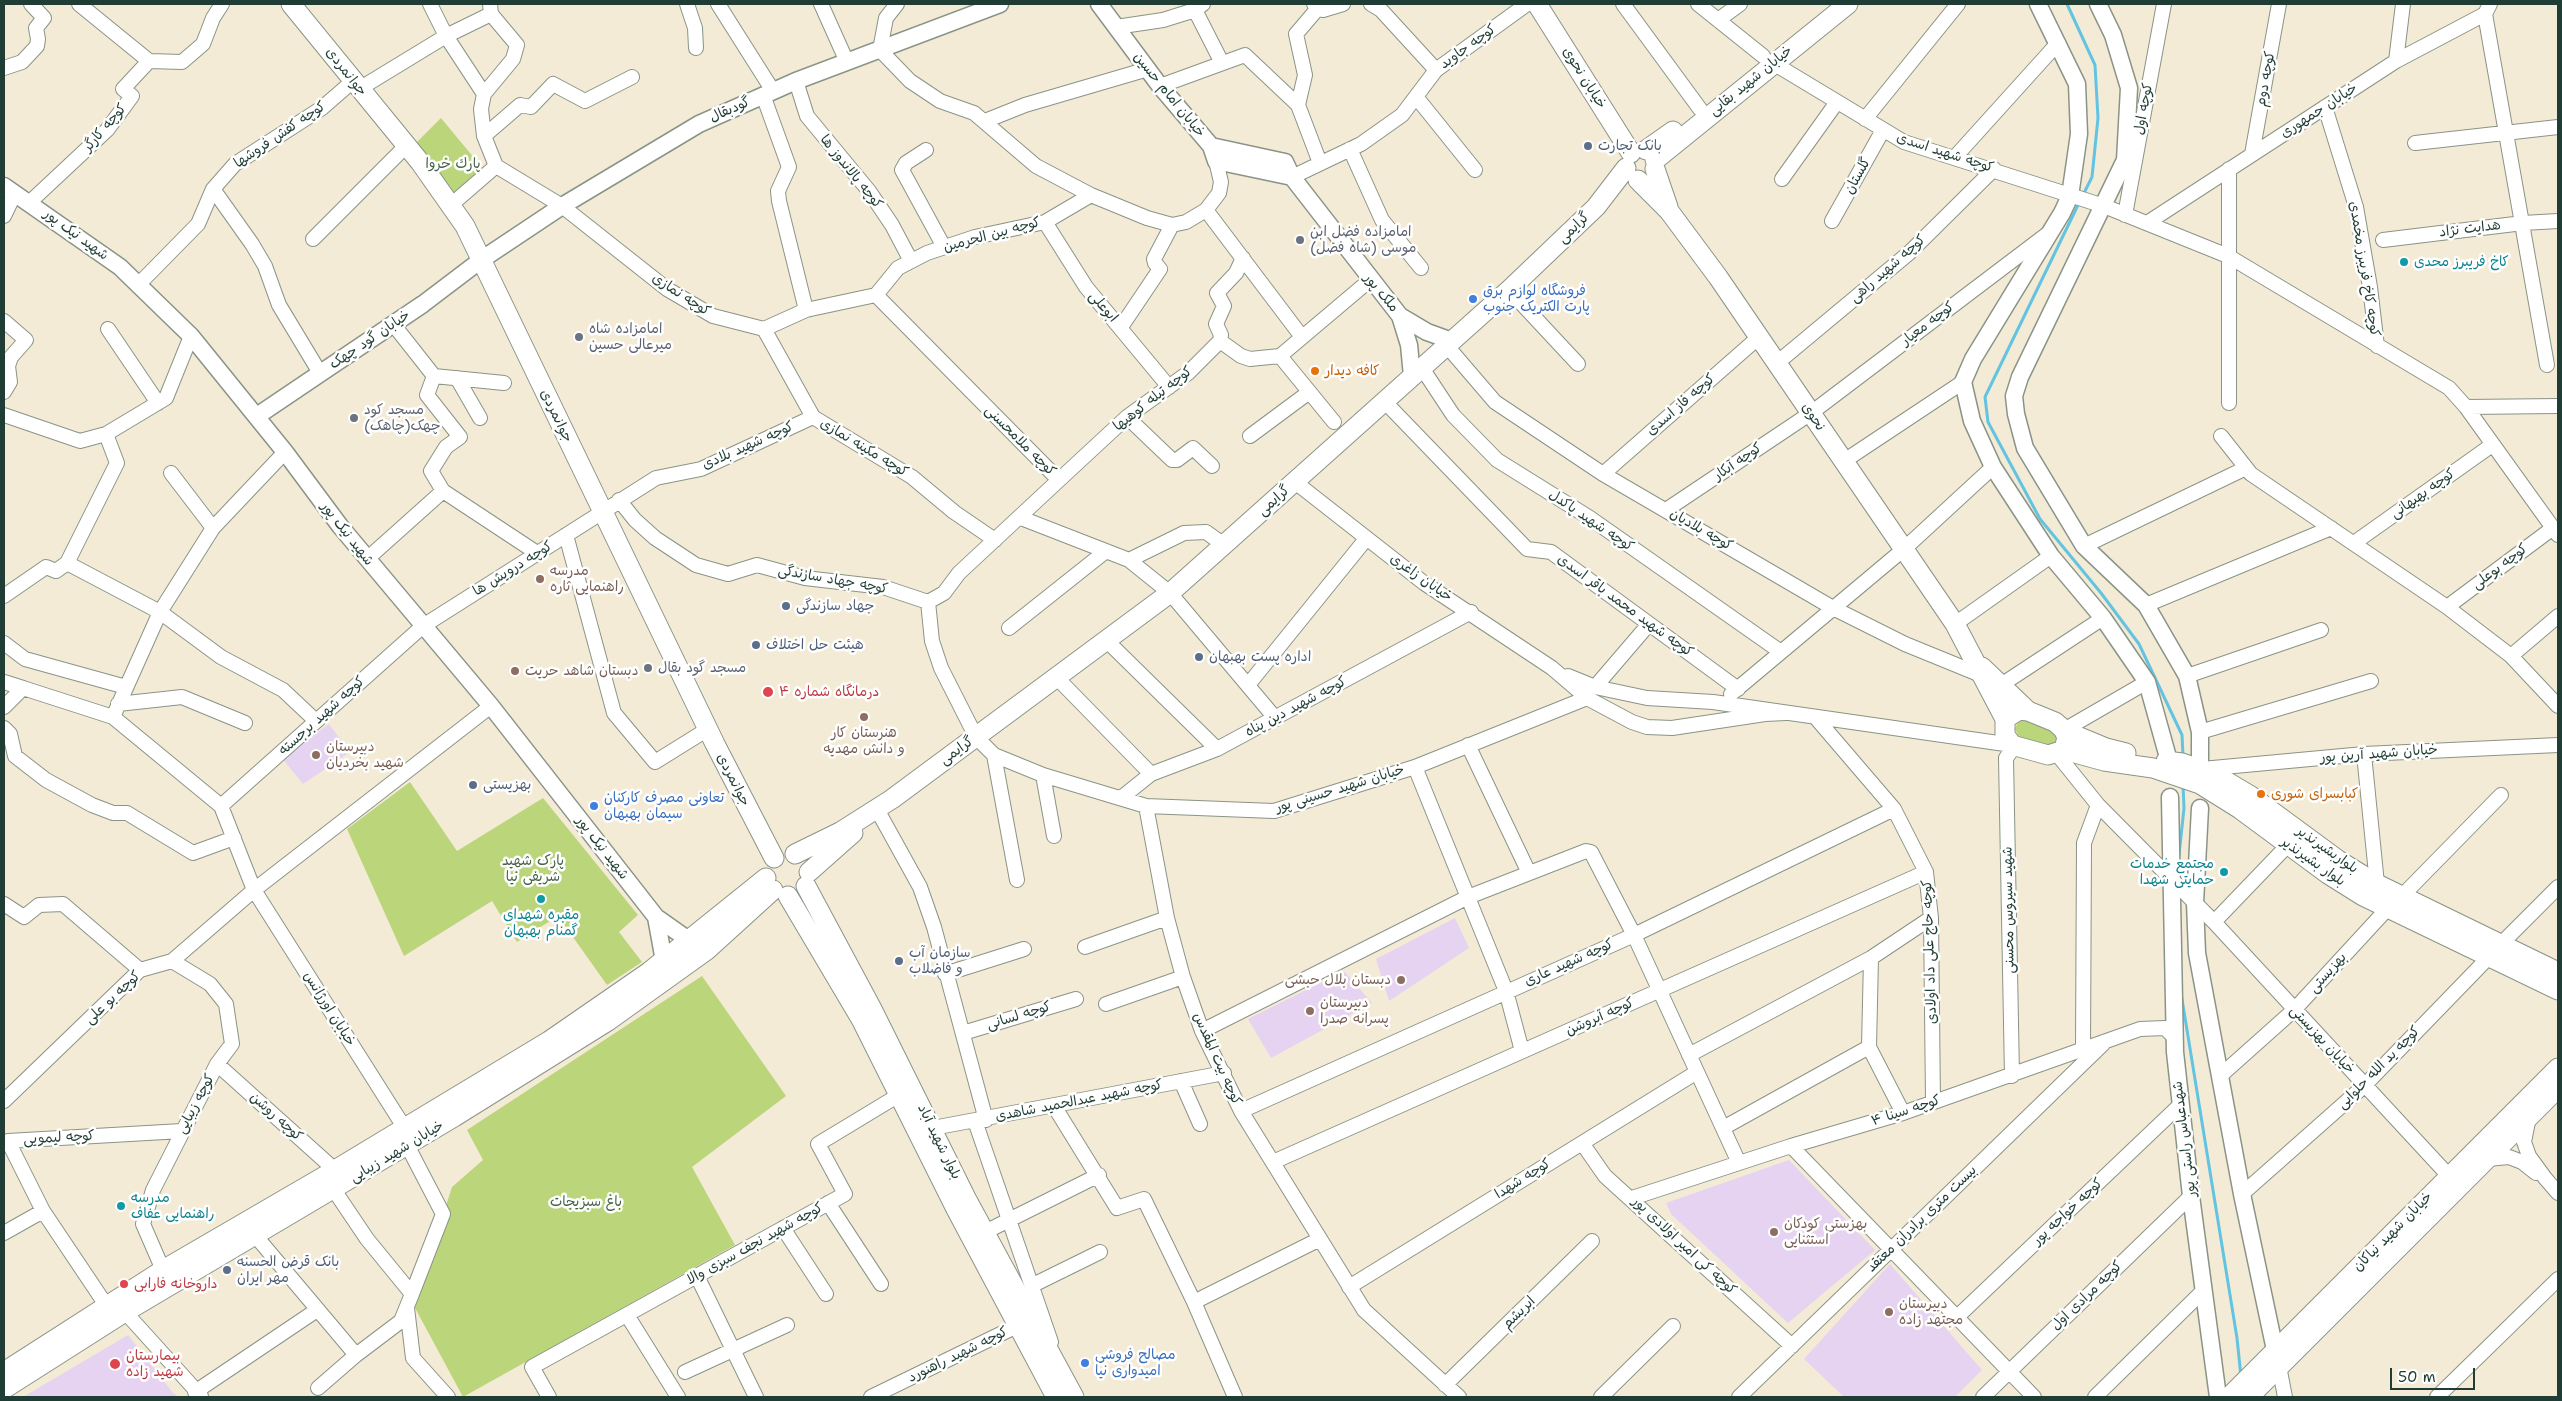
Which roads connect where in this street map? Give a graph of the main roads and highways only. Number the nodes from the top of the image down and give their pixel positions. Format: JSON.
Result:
{"nodes":[{"id":1,"x":291,"y":4,"type":"edge"},
{"id":2,"x":1537,"y":4,"type":"edge"},
{"id":3,"x":1828,"y":4,"type":"edge"},
{"id":4,"x":1848,"y":4,"type":"edge"},
{"id":5,"x":1768,"y":59,"type":"junction"},
{"id":6,"x":1641,"y":165,"type":"junction"},
{"id":7,"x":1979,"y":669,"type":"junction"},
{"id":8,"x":2028,"y":711,"type":"junction"},
{"id":9,"x":2004,"y":723,"type":"junction"},
{"id":10,"x":2062,"y":741,"type":"junction"},
{"id":11,"x":2088,"y":749,"type":"junction"},
{"id":12,"x":892,"y":799,"type":"junction"},
{"id":13,"x":795,"y":854,"type":"junction"},
{"id":14,"x":774,"y":858,"type":"junction"},
{"id":15,"x":808,"y":879,"type":"junction"},
{"id":16,"x":781,"y":894,"type":"junction"},
{"id":17,"x":815,"y":902,"type":"junction"},
{"id":18,"x":2395,"y":902,"type":"junction"},
{"id":19,"x":2495,"y":950,"type":"junction"},
{"id":20,"x":2558,"y":972,"type":"edge"},
{"id":21,"x":2558,"y":990,"type":"edge"},
{"id":22,"x":2558,"y":1068,"type":"edge"},
{"id":23,"x":2558,"y":1088,"type":"edge"},
{"id":24,"x":478,"y":1093,"type":"junction"},
{"id":25,"x":406,"y":1136,"type":"junction"},
{"id":26,"x":2409,"y":1226,"type":"junction"},
{"id":27,"x":2277,"y":1359,"type":"junction"},
{"id":28,"x":4,"y":1372,"type":"edge"},
{"id":29,"x":4,"y":1389,"type":"edge"},
{"id":30,"x":1056,"y":1397,"type":"edge"},
{"id":31,"x":1074,"y":1397,"type":"edge"},
{"id":32,"x":2229,"y":1397,"type":"edge"},
{"id":33,"x":2249,"y":1397,"type":"edge"}],
"edges":[{"from":1,"to":14,"type":"main road","name":"جوانمردی"},
{"from":2,"to":6,"type":"main road","name":"خیابان نحوی"},
{"from":3,"to":5,"type":"main road","name":"خیابان شهید بقایی"},
{"from":4,"to":5,"type":"main road","name":"خیابان شهید بقایی"},
{"from":5,"to":6,"type":"main road","name":"خیابان شهید بقایی"},
{"from":5,"to":6,"type":"main road","name":"خیابان شهید بقایی"},
{"from":6,"to":7,"type":"main road","name":"نحوی"},
{"from":6,"to":12,"type":"main road","name":"گرایمی"},
{"from":7,"to":8,"type":"main road"},
{"from":7,"to":9,"type":"main road","name":"نحوی"},
{"from":8,"to":9,"type":"main road"},
{"from":8,"to":10,"type":"main road"},
{"from":9,"to":10,"type":"main road"},
{"from":10,"to":11,"type":"main road","name":"بلوار بشیرنذیر"},
{"from":11,"to":18,"type":"main road","name":"بلوار بشیرنذیر"},
{"from":11,"to":18,"type":"main road","name":"بلواربشیرنذیر"},
{"from":12,"to":13,"type":"main road"},
{"from":12,"to":15,"type":"main road"},
{"from":13,"to":14,"type":"main road"},
{"from":13,"to":15,"type":"main road"},
{"from":14,"to":16,"type":"main road"},
{"from":15,"to":16,"type":"main road"},
{"from":15,"to":17,"type":"main road","name":"بلوار شهید آباد"},
{"from":16,"to":17,"type":"main road"},
{"from":16,"to":24,"type":"main road","name":"خیابان شهید زیبایی"},
{"from":16,"to":24,"type":"main road","name":"خیابان شهید زیبایی"},
{"from":16,"to":30,"type":"main road","name":"بلوار شهید آباد"},
{"from":17,"to":31,"type":"main road","name":"بلوار شهید آباد"},
{"from":18,"to":19,"type":"main road","name":"بلوار بشیرنذیر"},
{"from":19,"to":20,"type":"main road"},
{"from":19,"to":21,"type":"main road","name":"بلوار بشیرنذیر"},
{"from":22,"to":26,"type":"main road","name":"خیابان شهید نیاکان"},
{"from":23,"to":26,"type":"main road","name":"خیابان شهید نیاکان"},
{"from":24,"to":25,"type":"main road","name":"خیابان شهید زیبایی"},
{"from":25,"to":28,"type":"main road","name":"خیابان شهید زیبایی"},
{"from":25,"to":29,"type":"main road","name":"خیابان شهید زیبایی"},
{"from":26,"to":27,"type":"main road","name":"خیابان شهید نیاکان"},
{"from":27,"to":32,"type":"main road","name":"خیابان شهید نیاکان"},
{"from":27,"to":33,"type":"main road","name":"خیابان شهید نیاکان"}]}
